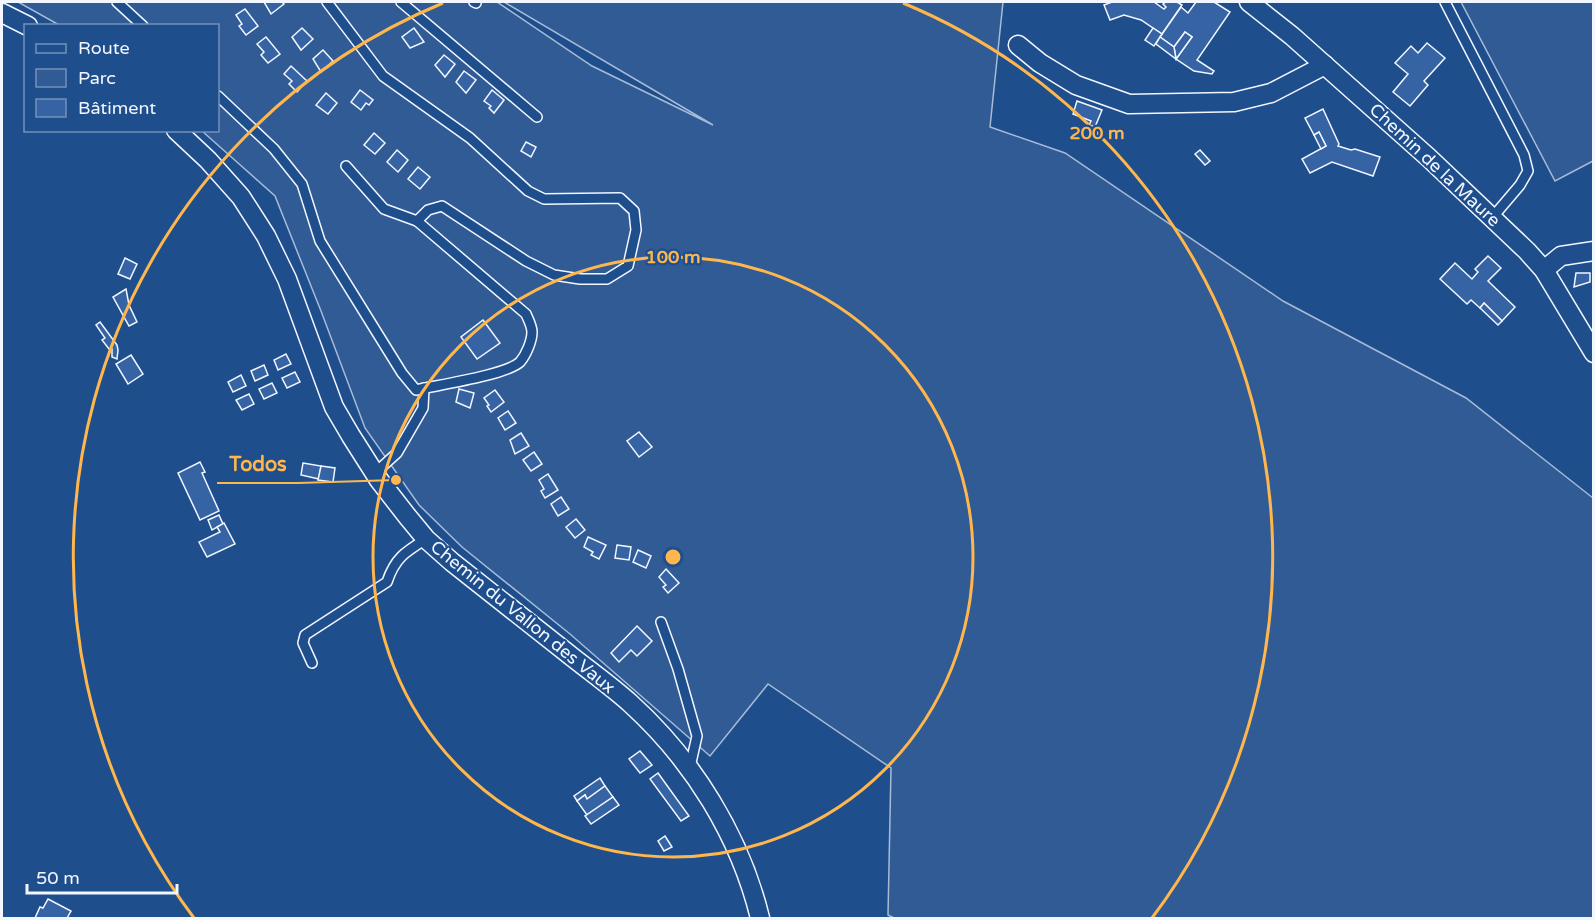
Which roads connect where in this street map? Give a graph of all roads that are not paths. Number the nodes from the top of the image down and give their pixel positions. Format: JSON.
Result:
{"nodes":[{"id":1,"x":117,"y":2,"type":"edge"},
{"id":2,"x":327,"y":2,"type":"edge"},
{"id":3,"x":401,"y":2,"type":"edge"},
{"id":4,"x":1249,"y":2,"type":"edge"},
{"id":5,"x":1445,"y":2,"type":"edge"},
{"id":6,"x":2,"y":13,"type":"edge"},
{"id":7,"x":24,"y":24,"type":"edge"},
{"id":8,"x":141,"y":24,"type":"edge"},
{"id":9,"x":1018,"y":45,"type":"dead end"},
{"id":10,"x":1325,"y":65,"type":"junction"},
{"id":11,"x":219,"y":97,"type":"edge"},
{"id":12,"x":537,"y":117,"type":"dead end"},
{"id":13,"x":178,"y":132,"type":"edge"},
{"id":14,"x":346,"y":166,"type":"dead end"},
{"id":15,"x":1492,"y":218,"type":"junction"},
{"id":16,"x":417,"y":221,"type":"junction"},
{"id":17,"x":1593,"y":250,"type":"edge"},
{"id":18,"x":1544,"y":270,"type":"junction"},
{"id":19,"x":1593,"y":353,"type":"edge"},
{"id":20,"x":424,"y":388,"type":"junction"},
{"id":21,"x":375,"y":473,"type":"junction"},
{"id":22,"x":426,"y":538,"type":"junction"},
{"id":23,"x":661,"y":622,"type":"dead end"},
{"id":24,"x":312,"y":663,"type":"dead end"},
{"id":25,"x":689,"y":770,"type":"junction"},
{"id":26,"x":759,"y":918,"type":"edge"}],
"edges":[{"from":1,"to":8,"type":"lane"},
{"from":2,"to":16,"type":"lane"},
{"from":3,"to":12,"type":"lane"},
{"from":4,"to":10,"type":"street","name":"Chemin de la Maure"},
{"from":5,"to":15,"type":"lane"},
{"from":6,"to":7,"type":"street"},
{"from":9,"to":10,"type":"street"},
{"from":10,"to":15,"type":"street","name":"Chemin de la Maure"},
{"from":11,"to":20,"type":"lane"},
{"from":13,"to":21,"type":"street","name":"Chemin du Vallon des Vaux"},
{"from":14,"to":16,"type":"lane"},
{"from":15,"to":18,"type":"street","name":"Chemin de la Maure"},
{"from":16,"to":20,"type":"lane"},
{"from":17,"to":18,"type":"street"},
{"from":18,"to":19,"type":"street","name":"Chemin de la Maure"},
{"from":20,"to":21,"type":"lane"},
{"from":21,"to":22,"type":"street","name":"Chemin du Vallon des Vaux"},
{"from":22,"to":24,"type":"lane"},
{"from":22,"to":25,"type":"street","name":"Chemin du Vallon des Vaux"},
{"from":23,"to":25,"type":"lane"},
{"from":25,"to":26,"type":"street","name":"Chemin du Vallon des Vaux"}]}
